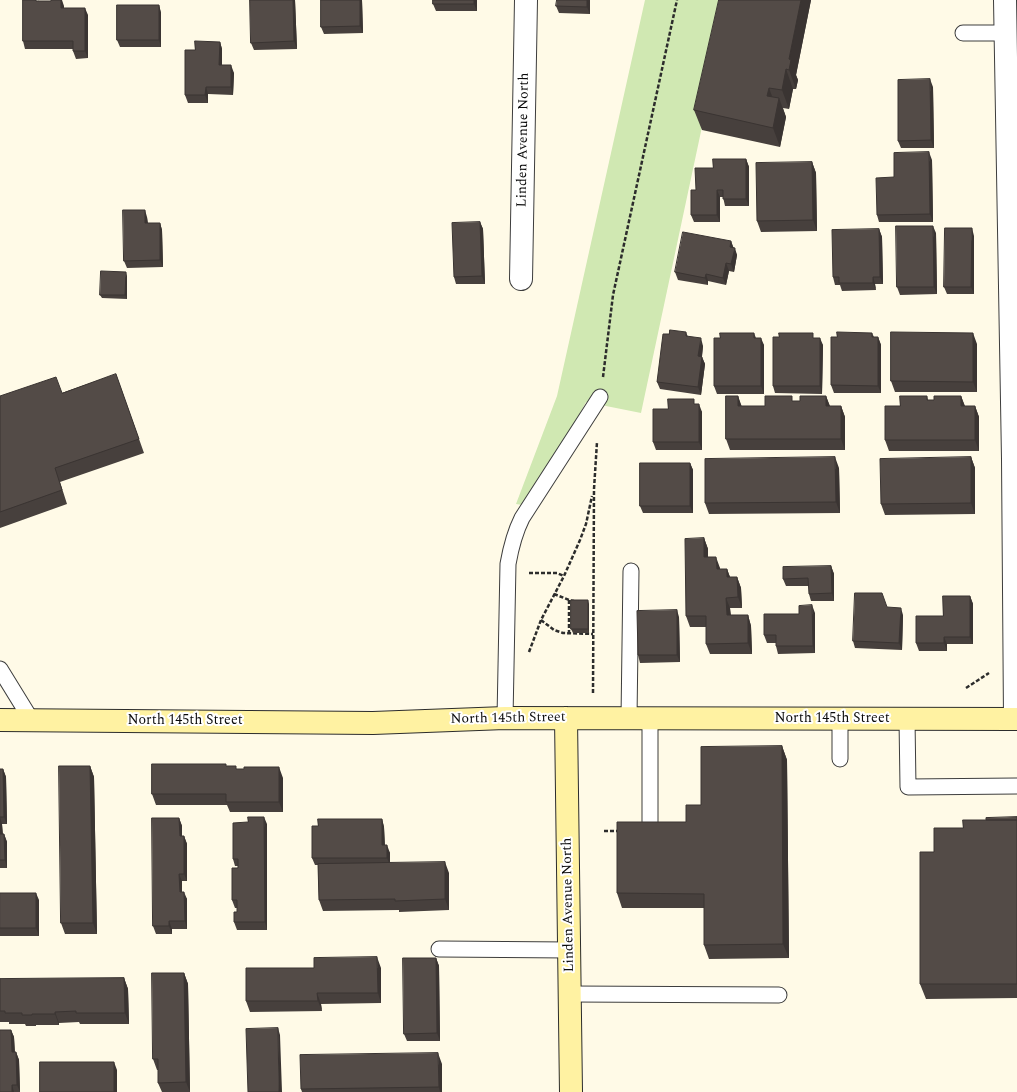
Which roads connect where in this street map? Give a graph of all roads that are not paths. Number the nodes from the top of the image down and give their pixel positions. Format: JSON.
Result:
{"nodes":[{"id":1,"x":526,"y":0,"type":"edge"},
{"id":2,"x":1005,"y":0,"type":"edge"},
{"id":3,"x":963,"y":33,"type":"dead end"},
{"id":4,"x":1006,"y":33,"type":"junction"},
{"id":5,"x":1013,"y":192,"type":"edge"},
{"id":6,"x":521,"y":279,"type":"dead end"},
{"id":7,"x":1013,"y":304,"type":"edge"},
{"id":8,"x":1014,"y":360,"type":"edge"},
{"id":9,"x":600,"y":397,"type":"road end"},
{"id":10,"x":1015,"y":437,"type":"edge"},
{"id":11,"x":631,"y":571,"type":"dead end"},
{"id":12,"x":1016,"y":642,"type":"edge"},
{"id":13,"x":0,"y":669,"type":"edge"},
{"id":14,"x":505,"y":718,"type":"junction"},
{"id":15,"x":566,"y":718,"type":"junction"},
{"id":16,"x":640,"y":718,"type":"junction"},
{"id":17,"x":840,"y":719,"type":"junction"},
{"id":18,"x":907,"y":719,"type":"junction"},
{"id":19,"x":1016,"y":719,"type":"edge"},
{"id":20,"x":0,"y":720,"type":"edge"},
{"id":21,"x":32,"y":720,"type":"junction"},
{"id":22,"x":840,"y":759,"type":"dead end"},
{"id":23,"x":1017,"y":786,"type":"edge"},
{"id":24,"x":650,"y":831,"type":"edge"},
{"id":25,"x":439,"y":950,"type":"dead end"},
{"id":26,"x":569,"y":950,"type":"junction"},
{"id":27,"x":570,"y":994,"type":"junction"},
{"id":28,"x":779,"y":995,"type":"dead end"},
{"id":29,"x":571,"y":1092,"type":"edge"}],
"edges":[{"from":1,"to":6,"type":"street","name":"Linden Avenue North"},
{"from":2,"to":4,"type":"street"},
{"from":3,"to":4,"type":"lane"},
{"from":4,"to":5,"type":"street"},
{"from":5,"to":7,"type":"street"},
{"from":7,"to":8,"type":"street"},
{"from":8,"to":10,"type":"street"},
{"from":9,"to":14,"type":"lane"},
{"from":10,"to":12,"type":"street"},
{"from":11,"to":16,"type":"lane"},
{"from":12,"to":19,"type":"street"},
{"from":13,"to":21,"type":"lane"},
{"from":14,"to":15,"type":"main road","name":"North 145th Street"},
{"from":14,"to":21,"type":"main road","name":"North 145th Street"},
{"from":15,"to":16,"type":"main road","name":"North 145th Street"},
{"from":15,"to":26,"type":"main road","name":"Linden Avenue North"},
{"from":16,"to":17,"type":"main road","name":"North 145th Street"},
{"from":16,"to":24,"type":"lane"},
{"from":17,"to":18,"type":"main road","name":"North 145th Street"},
{"from":17,"to":22,"type":"lane"},
{"from":18,"to":19,"type":"main road","name":"North 145th Street"},
{"from":18,"to":23,"type":"lane"},
{"from":20,"to":21,"type":"main road","name":"North 145th Street"},
{"from":25,"to":26,"type":"lane"},
{"from":26,"to":27,"type":"main road","name":"Linden Avenue North"},
{"from":27,"to":28,"type":"lane"},
{"from":27,"to":29,"type":"main road","name":"Linden Avenue North"}]}
